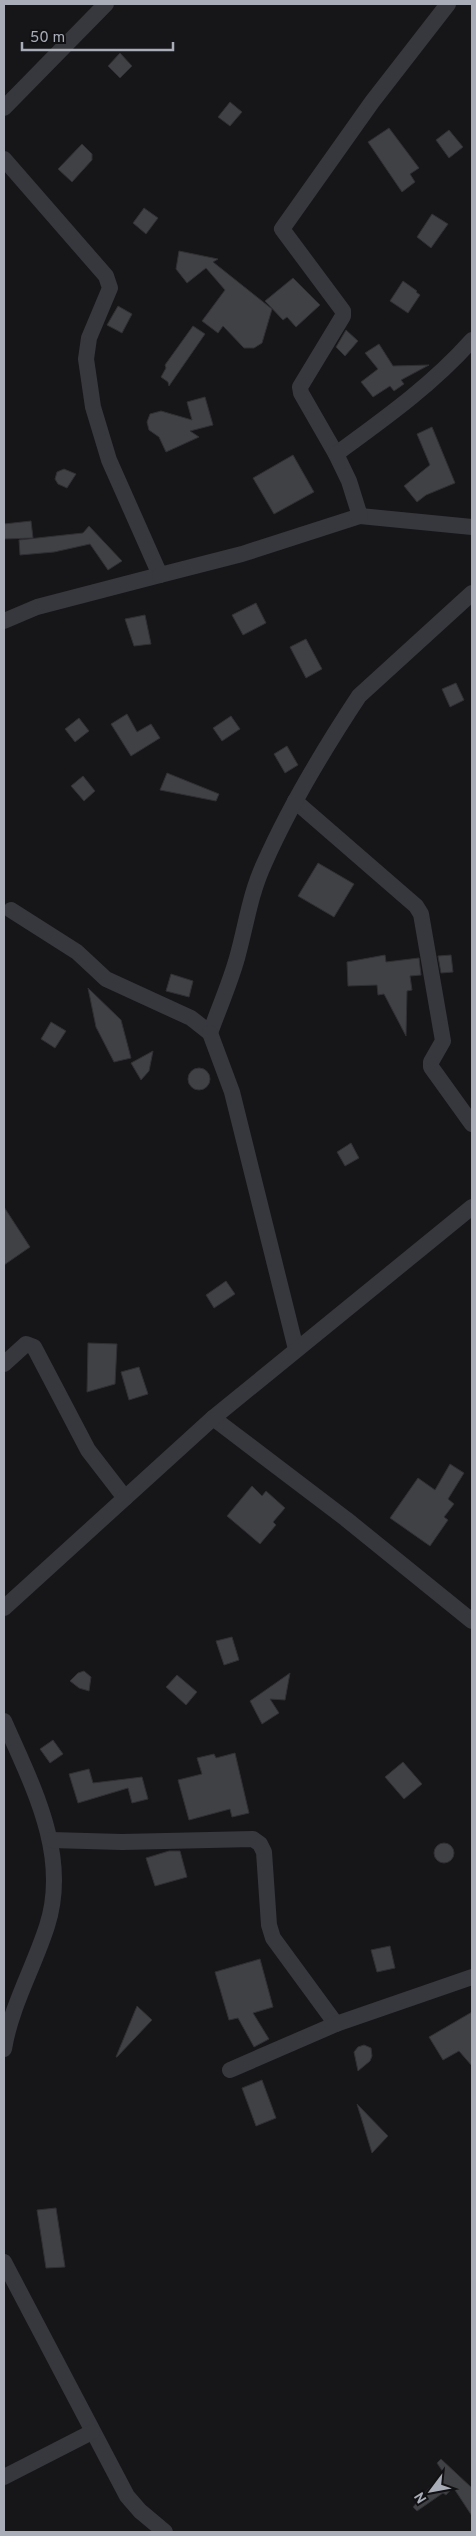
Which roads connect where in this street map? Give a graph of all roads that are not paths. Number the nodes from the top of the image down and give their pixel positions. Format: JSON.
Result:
{"nodes":[{"id":1,"x":106,"y":4,"type":"edge"},
{"id":2,"x":448,"y":4,"type":"edge"},
{"id":3,"x":4,"y":108,"type":"edge"},
{"id":4,"x":4,"y":159,"type":"edge"},
{"id":5,"x":472,"y":340,"type":"edge"},
{"id":6,"x":336,"y":454,"type":"junction"},
{"id":7,"x":360,"y":516,"type":"junction"},
{"id":8,"x":472,"y":527,"type":"edge"},
{"id":9,"x":160,"y":575,"type":"junction"},
{"id":10,"x":472,"y":593,"type":"edge"},
{"id":11,"x":4,"y":621,"type":"edge"},
{"id":12,"x":295,"y":801,"type":"junction"},
{"id":13,"x":6,"y":910,"type":"edge"},
{"id":14,"x":210,"y":1033,"type":"junction"},
{"id":15,"x":472,"y":1124,"type":"edge"},
{"id":16,"x":472,"y":1207,"type":"edge"},
{"id":17,"x":296,"y":1349,"type":"junction"},
{"id":18,"x":4,"y":1364,"type":"edge"},
{"id":19,"x":213,"y":1418,"type":"junction"},
{"id":20,"x":125,"y":1498,"type":"junction"},
{"id":21,"x":4,"y":1608,"type":"edge"},
{"id":22,"x":472,"y":1621,"type":"edge"},
{"id":23,"x":4,"y":1721,"type":"edge"},
{"id":24,"x":51,"y":1840,"type":"junction"},
{"id":25,"x":472,"y":1977,"type":"edge"},
{"id":26,"x":336,"y":2024,"type":"junction"},
{"id":27,"x":4,"y":2049,"type":"edge"},
{"id":28,"x":230,"y":2070,"type":"dead end"},
{"id":29,"x":4,"y":2262,"type":"edge"},
{"id":30,"x":92,"y":2432,"type":"junction"},
{"id":31,"x":4,"y":2477,"type":"edge"},
{"id":32,"x":165,"y":2532,"type":"edge"}],
"edges":[{"from":1,"to":3,"type":"street"},
{"from":2,"to":6,"type":"street"},
{"from":4,"to":9,"type":"street"},
{"from":5,"to":6,"type":"street"},
{"from":6,"to":7,"type":"street"},
{"from":7,"to":8,"type":"street"},
{"from":7,"to":9,"type":"street"},
{"from":9,"to":11,"type":"street"},
{"from":10,"to":12,"type":"street"},
{"from":12,"to":14,"type":"street"},
{"from":12,"to":15,"type":"street"},
{"from":13,"to":14,"type":"street"},
{"from":14,"to":17,"type":"street"},
{"from":16,"to":17,"type":"street"},
{"from":17,"to":19,"type":"street"},
{"from":18,"to":20,"type":"street"},
{"from":19,"to":20,"type":"street"},
{"from":19,"to":22,"type":"street"},
{"from":20,"to":21,"type":"street"},
{"from":23,"to":24,"type":"street"},
{"from":24,"to":26,"type":"street"},
{"from":24,"to":27,"type":"street"},
{"from":25,"to":26,"type":"street"},
{"from":26,"to":28,"type":"street"},
{"from":29,"to":30,"type":"street"},
{"from":30,"to":31,"type":"street"},
{"from":30,"to":32,"type":"street"}]}
